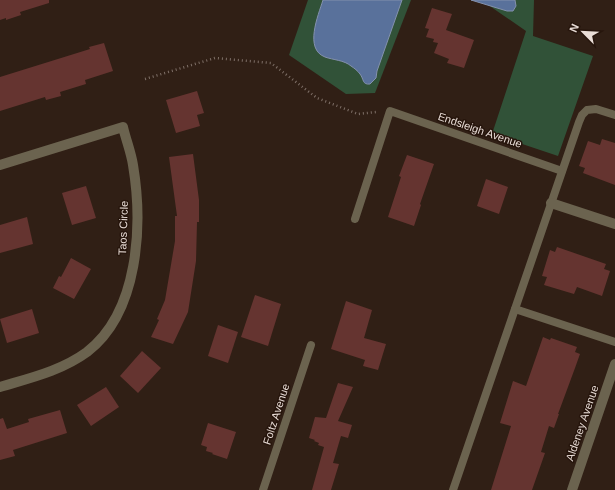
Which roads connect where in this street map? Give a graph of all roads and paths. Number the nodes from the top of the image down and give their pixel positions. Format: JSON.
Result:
{"nodes":[{"id":1,"x":145,"y":79,"type":"dead end"},
{"id":2,"x":390,"y":111,"type":"junction"},
{"id":3,"x":615,"y":115,"type":"edge"},
{"id":4,"x":0,"y":165,"type":"edge"},
{"id":5,"x":562,"y":171,"type":"junction"},
{"id":6,"x":551,"y":203,"type":"junction"},
{"id":7,"x":355,"y":219,"type":"dead end"},
{"id":8,"x":615,"y":224,"type":"edge"},
{"id":9,"x":515,"y":309,"type":"junction"},
{"id":10,"x":615,"y":342,"type":"edge"},
{"id":11,"x":310,"y":345,"type":"dead end"},
{"id":12,"x":615,"y":364,"type":"edge"},
{"id":13,"x":0,"y":387,"type":"edge"},
{"id":14,"x":263,"y":490,"type":"edge"},
{"id":15,"x":453,"y":490,"type":"edge"},
{"id":16,"x":572,"y":490,"type":"edge"}],
"edges":[{"from":1,"to":2,"type":"path"},
{"from":2,"to":5,"type":"lane","name":"Endsleigh Avenue"},
{"from":2,"to":7,"type":"lane"},
{"from":3,"to":5,"type":"lane"},
{"from":4,"to":13,"type":"street","name":"Taos Circle"},
{"from":5,"to":6,"type":"lane"},
{"from":6,"to":8,"type":"street"},
{"from":6,"to":9,"type":"lane"},
{"from":9,"to":10,"type":"lane"},
{"from":9,"to":15,"type":"lane"},
{"from":11,"to":14,"type":"lane","name":"Foltz Avenue"},
{"from":12,"to":16,"type":"street","name":"Aldeney Avenue"}]}
